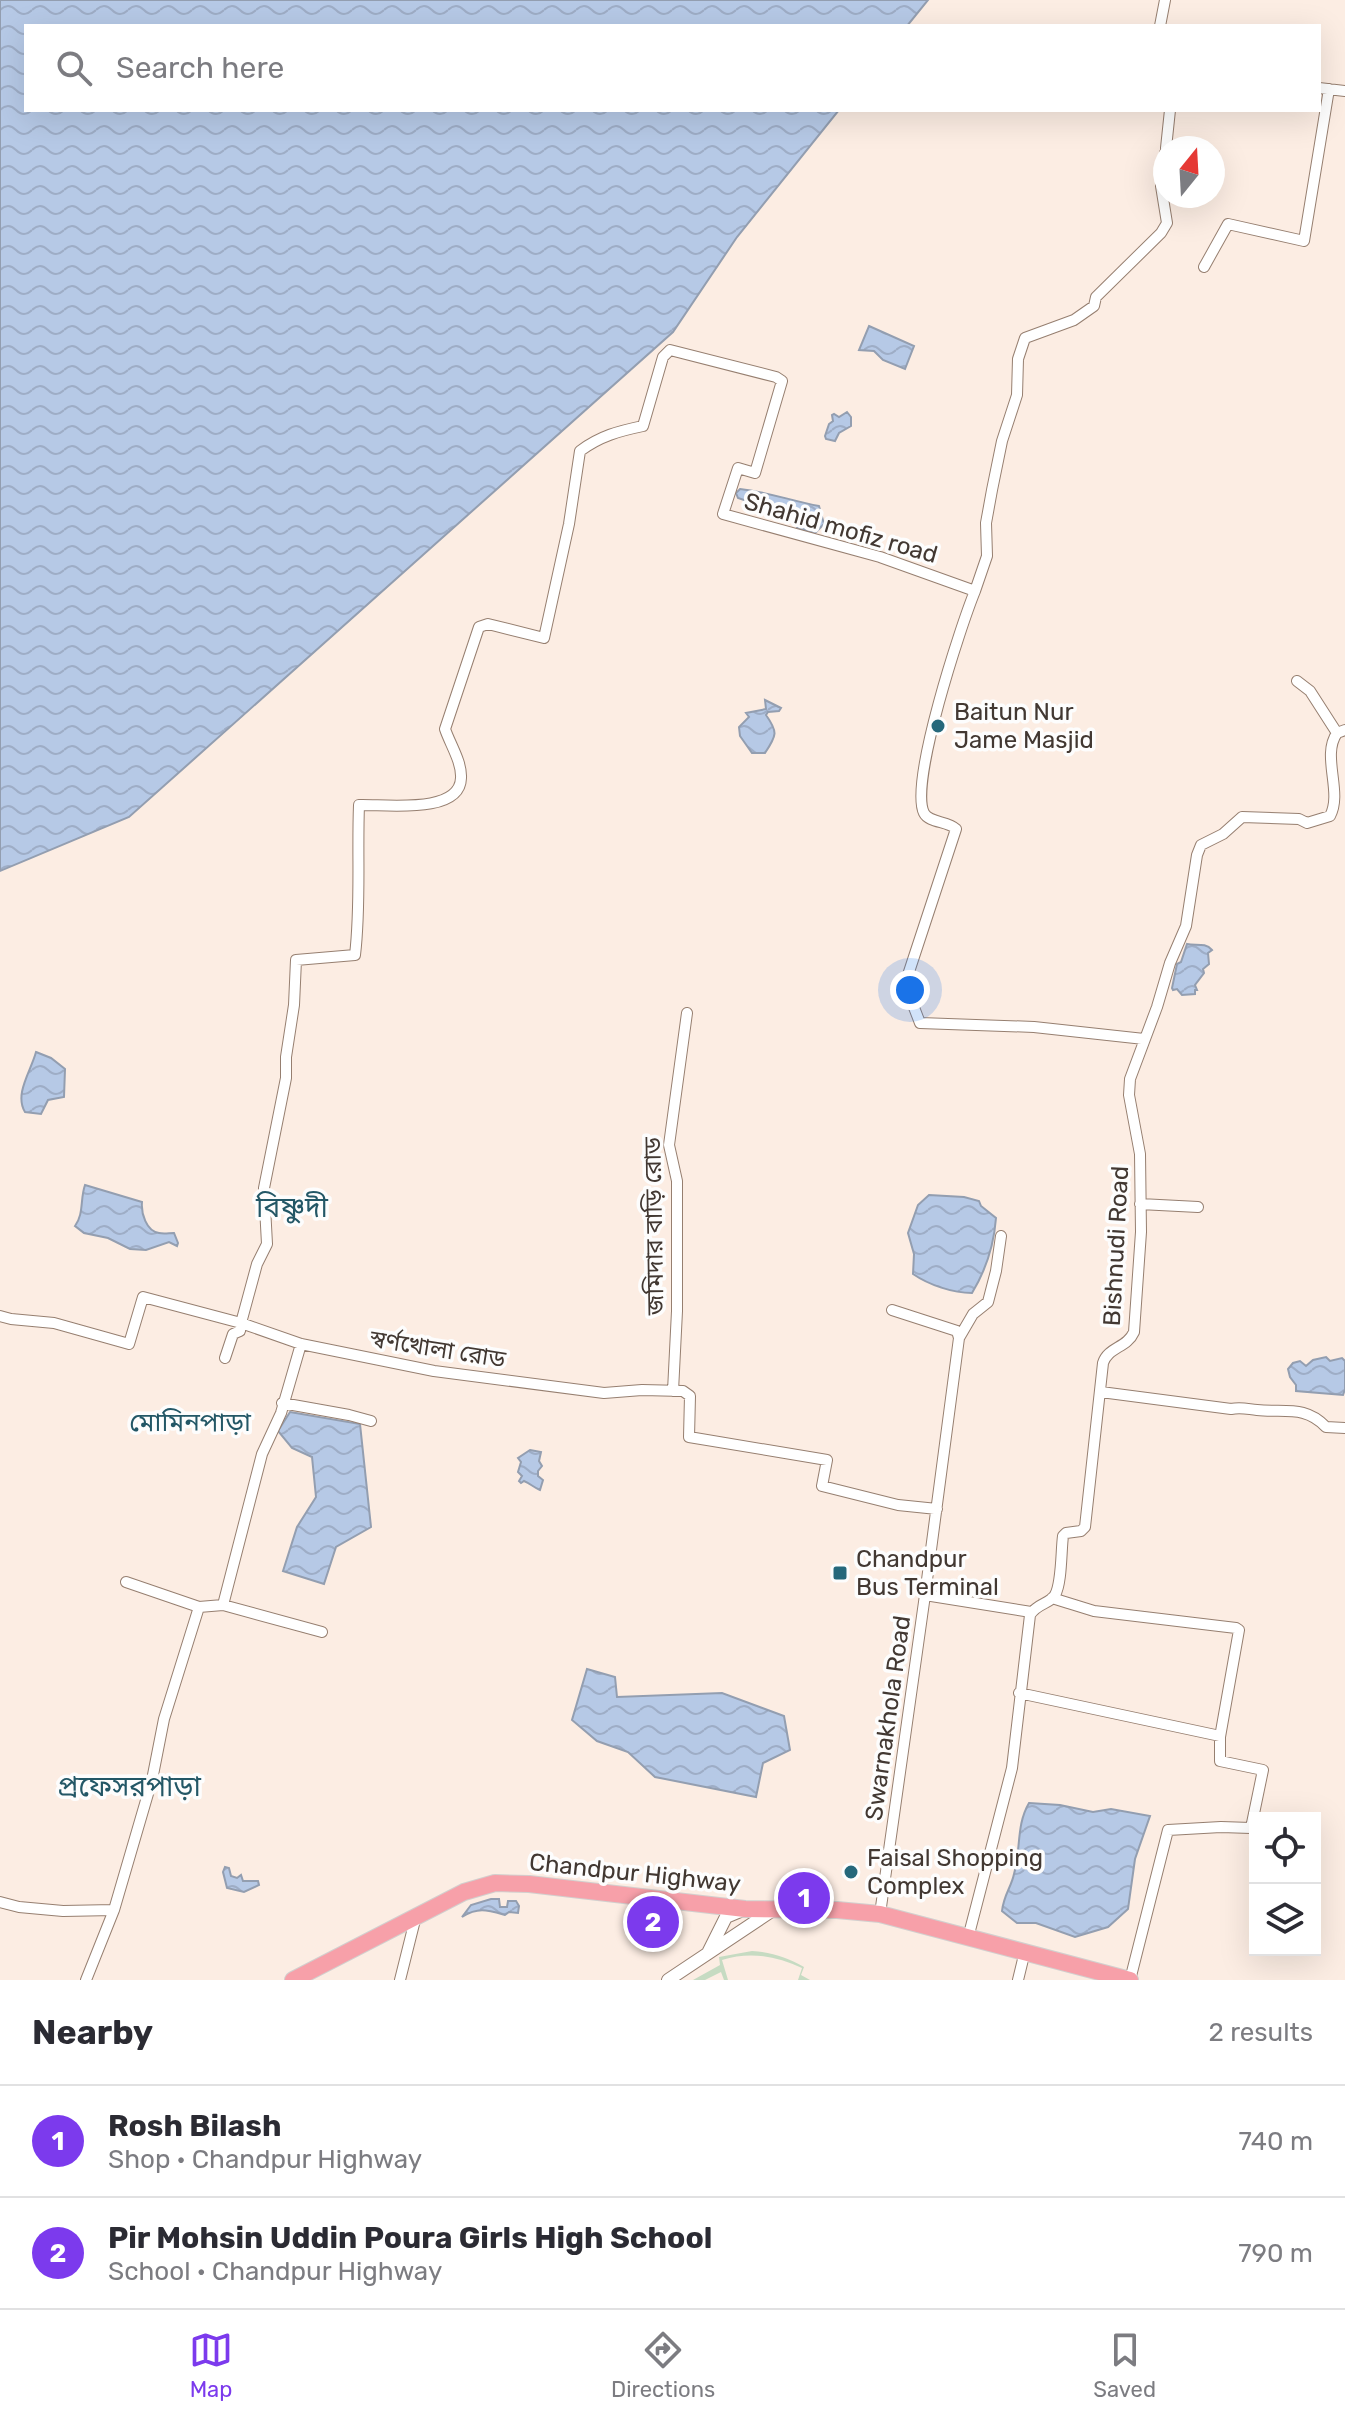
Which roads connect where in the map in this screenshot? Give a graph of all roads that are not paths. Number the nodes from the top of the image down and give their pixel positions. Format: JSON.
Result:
{"nodes":[{"id":1,"x":1165,"y":0,"type":"edge"},
{"id":2,"x":1160,"y":24,"type":"edge"},
{"id":3,"x":1324,"y":88,"type":"edge"},
{"id":4,"x":1345,"y":91,"type":"edge"},
{"id":5,"x":1321,"y":111,"type":"edge"},
{"id":6,"x":1170,"y":112,"type":"edge"},
{"id":7,"x":1321,"y":112,"type":"edge"},
{"id":8,"x":1167,"y":136,"type":"edge"},
{"id":9,"x":1165,"y":208,"type":"edge"},
{"id":10,"x":1204,"y":267,"type":"dead end"},
{"id":11,"x":975,"y":591,"type":"junction"},
{"id":12,"x":1297,"y":681,"type":"dead end"},
{"id":13,"x":1341,"y":732,"type":"edge"},
{"id":14,"x":687,"y":1013,"type":"dead end"},
{"id":15,"x":1144,"y":1039,"type":"junction"},
{"id":16,"x":1140,"y":1204,"type":"junction"},
{"id":17,"x":1198,"y":1207,"type":"dead end"},
{"id":18,"x":1001,"y":1236,"type":"dead end"},
{"id":19,"x":892,"y":1310,"type":"dead end"},
{"id":20,"x":0,"y":1316,"type":"edge"},
{"id":21,"x":241,"y":1323,"type":"junction"},
{"id":22,"x":959,"y":1338,"type":"junction"},
{"id":23,"x":301,"y":1344,"type":"junction"},
{"id":24,"x":225,"y":1358,"type":"dead end"},
{"id":25,"x":673,"y":1391,"type":"junction"},
{"id":26,"x":1101,"y":1392,"type":"junction"},
{"id":27,"x":282,"y":1403,"type":"junction"},
{"id":28,"x":371,"y":1421,"type":"dead end"},
{"id":29,"x":1345,"y":1428,"type":"edge"},
{"id":30,"x":937,"y":1509,"type":"junction"},
{"id":31,"x":126,"y":1582,"type":"dead end"},
{"id":32,"x":925,"y":1595,"type":"junction"},
{"id":33,"x":1052,"y":1598,"type":"junction"},
{"id":34,"x":1068,"y":1603,"type":"dead end"},
{"id":35,"x":223,"y":1605,"type":"junction"},
{"id":36,"x":199,"y":1607,"type":"junction"},
{"id":37,"x":1031,"y":1612,"type":"junction"},
{"id":38,"x":322,"y":1632,"type":"dead end"},
{"id":39,"x":1019,"y":1693,"type":"junction"},
{"id":40,"x":1220,"y":1737,"type":"junction"},
{"id":41,"x":0,"y":1902,"type":"edge"},
{"id":42,"x":745,"y":1909,"type":"junction"},
{"id":43,"x":114,"y":1910,"type":"junction"},
{"id":44,"x":773,"y":1910,"type":"junction"},
{"id":45,"x":880,"y":1914,"type":"junction"},
{"id":46,"x":416,"y":1916,"type":"junction"},
{"id":47,"x":968,"y":1938,"type":"junction"},
{"id":48,"x":1025,"y":1951,"type":"junction"},
{"id":49,"x":708,"y":1953,"type":"junction"},
{"id":50,"x":86,"y":1980,"type":"edge"},
{"id":51,"x":293,"y":1980,"type":"edge"},
{"id":52,"x":400,"y":1980,"type":"edge"},
{"id":53,"x":668,"y":1980,"type":"edge"},
{"id":54,"x":1018,"y":1980,"type":"edge"},
{"id":55,"x":1130,"y":1980,"type":"edge"}],
"edges":[{"from":1,"to":2,"type":"street"},
{"from":3,"to":4,"type":"street"},
{"from":3,"to":5,"type":"street"},
{"from":6,"to":8,"type":"street"},
{"from":7,"to":10,"type":"street"},
{"from":9,"to":11,"type":"street"},
{"from":11,"to":15,"type":"street"},
{"from":11,"to":21,"type":"street","name":"Shahid mofiz road"},
{"from":12,"to":13,"type":"street"},
{"from":13,"to":15,"type":"street","name":"Bishnudi Road"},
{"from":14,"to":25,"type":"street","name":"জমিদার বাড়ি রোড"},
{"from":15,"to":16,"type":"street","name":"Bishnudi Road"},
{"from":16,"to":17,"type":"street"},
{"from":16,"to":26,"type":"street","name":"Bishnudi Road"},
{"from":18,"to":22,"type":"street"},
{"from":19,"to":22,"type":"street"},
{"from":20,"to":21,"type":"street","name":"স্বর্ণখোলা রোড"},
{"from":21,"to":23,"type":"street","name":"স্বর্ণখোলা রোড"},
{"from":21,"to":24,"type":"street"},
{"from":22,"to":30,"type":"street","name":"Swarnakhola Road"},
{"from":23,"to":25,"type":"street","name":"স্বর্ণখোলা রোড"},
{"from":23,"to":27,"type":"street"},
{"from":25,"to":30,"type":"street"},
{"from":26,"to":29,"type":"street"},
{"from":26,"to":33,"type":"street","name":"Bishnudi Road"},
{"from":27,"to":28,"type":"street"},
{"from":27,"to":35,"type":"street"},
{"from":30,"to":32,"type":"street","name":"Swarnakhola Road"},
{"from":31,"to":36,"type":"street"},
{"from":32,"to":37,"type":"street"},
{"from":32,"to":45,"type":"street","name":"Swarnakhola Road"},
{"from":33,"to":34,"type":"street"},
{"from":33,"to":37,"type":"street"},
{"from":33,"to":40,"type":"street"},
{"from":35,"to":36,"type":"street"},
{"from":35,"to":38,"type":"street"},
{"from":36,"to":43,"type":"street"},
{"from":37,"to":39,"type":"street"},
{"from":39,"to":40,"type":"street"},
{"from":39,"to":47,"type":"street"},
{"from":40,"to":55,"type":"street"},
{"from":41,"to":43,"type":"street"},
{"from":42,"to":44,"type":"main road","name":"Chandpur Highway"},
{"from":42,"to":46,"type":"main road","name":"Chandpur Highway"},
{"from":42,"to":49,"type":"street"},
{"from":43,"to":50,"type":"street"},
{"from":44,"to":45,"type":"main road","name":"Chandpur Highway"},
{"from":44,"to":49,"type":"street"},
{"from":45,"to":47,"type":"main road","name":"Chandpur Highway"},
{"from":46,"to":51,"type":"main road","name":"Chandpur Highway"},
{"from":46,"to":52,"type":"street"},
{"from":47,"to":48,"type":"main road","name":"Chandpur Highway"},
{"from":48,"to":54,"type":"street"},
{"from":48,"to":55,"type":"main road","name":"Chandpur Highway"},
{"from":49,"to":53,"type":"street"}]}
